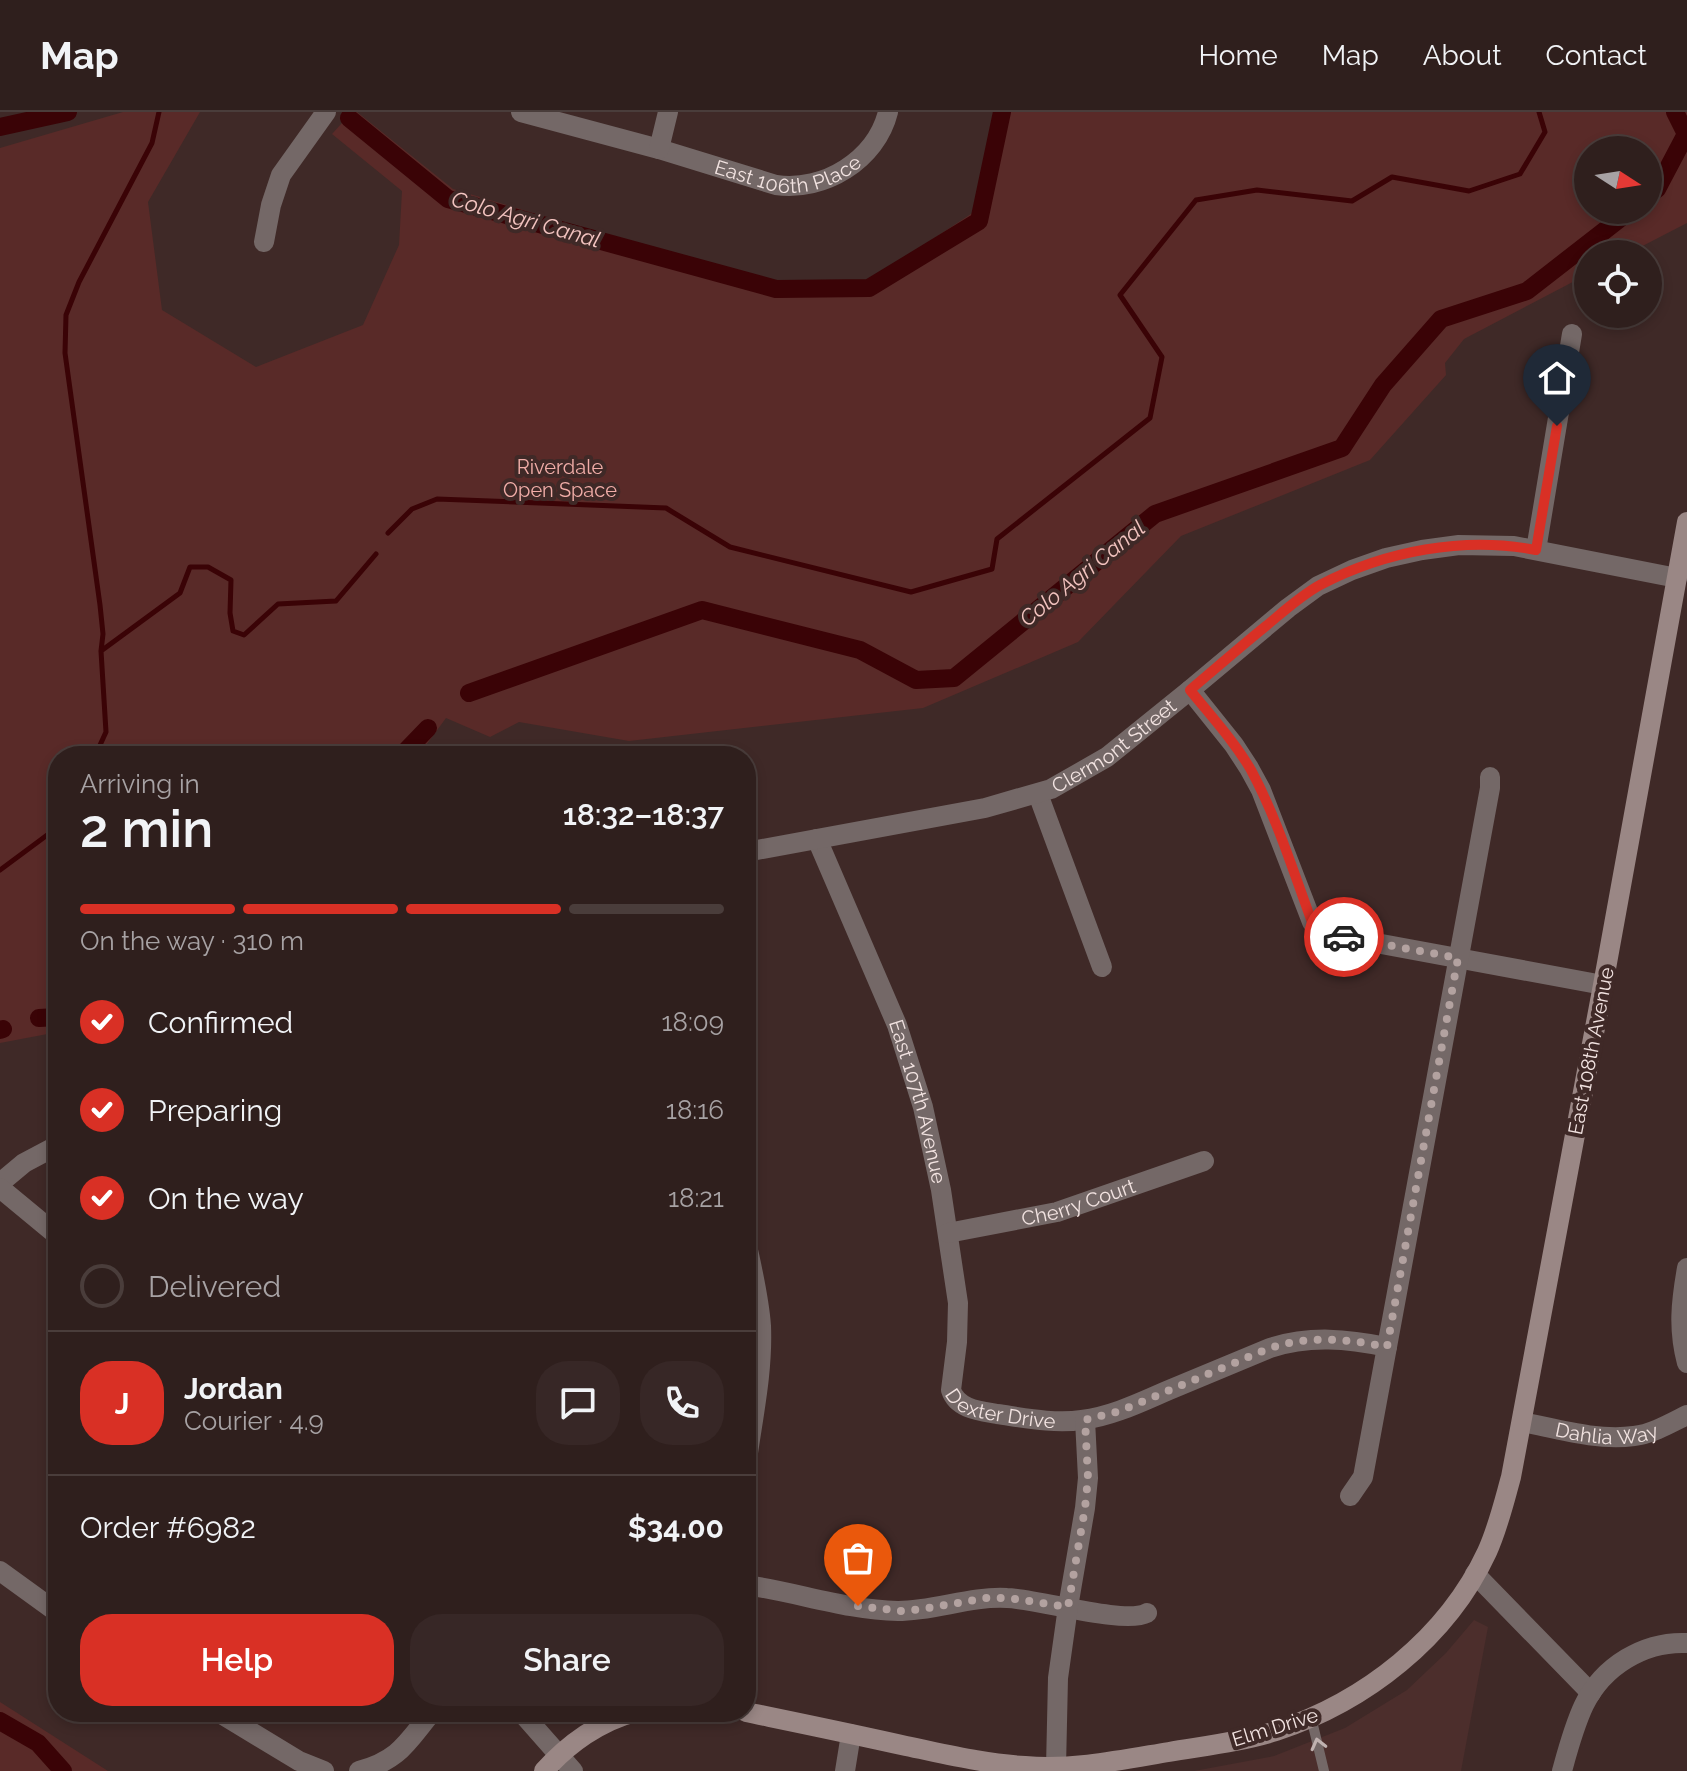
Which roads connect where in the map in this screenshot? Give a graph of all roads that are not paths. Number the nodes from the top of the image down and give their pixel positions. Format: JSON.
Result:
{"nodes":[{"id":1,"x":326,"y":112,"type":"edge"},
{"id":2,"x":521,"y":112,"type":"edge"},
{"id":3,"x":668,"y":112,"type":"edge"},
{"id":4,"x":888,"y":112,"type":"edge"},
{"id":5,"x":659,"y":149,"type":"junction"},
{"id":6,"x":264,"y":242,"type":"dead end"},
{"id":7,"x":1572,"y":334,"type":"dead end"},
{"id":8,"x":1687,"y":522,"type":"edge"},
{"id":9,"x":1536,"y":550,"type":"junction"},
{"id":10,"x":1677,"y":578,"type":"junction"},
{"id":11,"x":1190,"y":690,"type":"junction"},
{"id":12,"x":1490,"y":777,"type":"dead end"},
{"id":13,"x":1038,"y":794,"type":"junction"},
{"id":14,"x":817,"y":839,"type":"junction"},
{"id":15,"x":756,"y":850,"type":"edge"},
{"id":16,"x":1458,"y":958,"type":"junction"},
{"id":17,"x":1102,"y":967,"type":"dead end"},
{"id":18,"x":1603,"y":985,"type":"junction"},
{"id":19,"x":48,"y":1150,"type":"edge"},
{"id":20,"x":1204,"y":1161,"type":"dead end"},
{"id":21,"x":0,"y":1185,"type":"edge"},
{"id":22,"x":48,"y":1227,"type":"edge"},
{"id":23,"x":948,"y":1233,"type":"junction"},
{"id":24,"x":1687,"y":1268,"type":"edge"},
{"id":25,"x":756,"y":1287,"type":"edge"},
{"id":26,"x":1387,"y":1347,"type":"junction"},
{"id":27,"x":1687,"y":1363,"type":"edge"},
{"id":28,"x":756,"y":1369,"type":"edge"},
{"id":29,"x":952,"y":1380,"type":"joint"},
{"id":30,"x":1687,"y":1415,"type":"edge"},
{"id":31,"x":1085,"y":1420,"type":"junction"},
{"id":32,"x":1522,"y":1422,"type":"junction"},
{"id":33,"x":1350,"y":1496,"type":"dead end"},
{"id":34,"x":0,"y":1571,"type":"edge"},
{"id":35,"x":1475,"y":1574,"type":"junction"},
{"id":36,"x":756,"y":1587,"type":"edge"},
{"id":37,"x":48,"y":1605,"type":"edge"},
{"id":38,"x":1068,"y":1607,"type":"junction"},
{"id":39,"x":1147,"y":1613,"type":"dead end"},
{"id":40,"x":1687,"y":1643,"type":"edge"},
{"id":41,"x":1591,"y":1693,"type":"junction"},
{"id":42,"x":756,"y":1714,"type":"edge"},
{"id":43,"x":1311,"y":1717,"type":"junction"},
{"id":44,"x":235,"y":1722,"type":"edge"},
{"id":45,"x":424,"y":1722,"type":"edge"},
{"id":46,"x":530,"y":1722,"type":"edge"},
{"id":47,"x":610,"y":1722,"type":"edge"},
{"id":48,"x":851,"y":1734,"type":"junction"},
{"id":49,"x":558,"y":1755,"type":"junction"},
{"id":50,"x":1056,"y":1769,"type":"edge"},
{"id":51,"x":322,"y":1771,"type":"edge"},
{"id":52,"x":359,"y":1771,"type":"edge"},
{"id":53,"x":544,"y":1771,"type":"edge"},
{"id":54,"x":573,"y":1771,"type":"edge"},
{"id":55,"x":845,"y":1771,"type":"edge"},
{"id":56,"x":1324,"y":1771,"type":"edge"},
{"id":57,"x":1562,"y":1771,"type":"edge"}],
"edges":[{"from":1,"to":6,"type":"street"},
{"from":2,"to":5,"type":"street","name":"East 106th Place"},
{"from":3,"to":5,"type":"street"},
{"from":4,"to":5,"type":"street","name":"East 106th Place"},
{"from":7,"to":9,"type":"street"},
{"from":8,"to":10,"type":"street","name":"East 108th Avenue"},
{"from":9,"to":10,"type":"street","name":"Clermont Street"},
{"from":9,"to":11,"type":"street","name":"Clermont Street"},
{"from":10,"to":18,"type":"street","name":"East 108th Avenue"},
{"from":11,"to":13,"type":"street","name":"Clermont Street"},
{"from":11,"to":16,"type":"street"},
{"from":12,"to":16,"type":"street"},
{"from":13,"to":14,"type":"street","name":"Clermont Street"},
{"from":13,"to":17,"type":"street"},
{"from":14,"to":15,"type":"street","name":"Clermont Street"},
{"from":14,"to":23,"type":"street","name":"East 107th Avenue"},
{"from":16,"to":18,"type":"street"},
{"from":16,"to":26,"type":"street"},
{"from":18,"to":32,"type":"street","name":"East 108th Avenue"},
{"from":19,"to":21,"type":"street"},
{"from":20,"to":23,"type":"street","name":"Cherry Court"},
{"from":21,"to":22,"type":"street"},
{"from":23,"to":29,"type":"street","name":"East 107th Avenue"},
{"from":24,"to":27,"type":"street"},
{"from":25,"to":28,"type":"street"},
{"from":26,"to":31,"type":"street","name":"Dexter Drive"},
{"from":26,"to":33,"type":"street"},
{"from":29,"to":31,"type":"street","name":"Dexter Drive"},
{"from":30,"to":32,"type":"street","name":"Dahlia Way"},
{"from":31,"to":38,"type":"street"},
{"from":32,"to":35,"type":"street","name":"East 108th Avenue"},
{"from":34,"to":37,"type":"street"},
{"from":35,"to":41,"type":"street"},
{"from":35,"to":43,"type":"street","name":"Elm Drive"},
{"from":36,"to":38,"type":"street"},
{"from":38,"to":39,"type":"street"},
{"from":38,"to":50,"type":"street"},
{"from":40,"to":41,"type":"street"},
{"from":41,"to":57,"type":"street"},
{"from":42,"to":48,"type":"street","name":"Elm Drive"},
{"from":43,"to":50,"type":"street","name":"Elm Drive"},
{"from":56,"to":43,"type":"lane","one_way":true},
{"from":44,"to":51,"type":"street"},
{"from":45,"to":52,"type":"street"},
{"from":46,"to":49,"type":"street"},
{"from":47,"to":49,"type":"street"},
{"from":48,"to":50,"type":"street","name":"Elm Drive"},
{"from":48,"to":55,"type":"street"},
{"from":49,"to":53,"type":"street"},
{"from":49,"to":54,"type":"street"}]}
